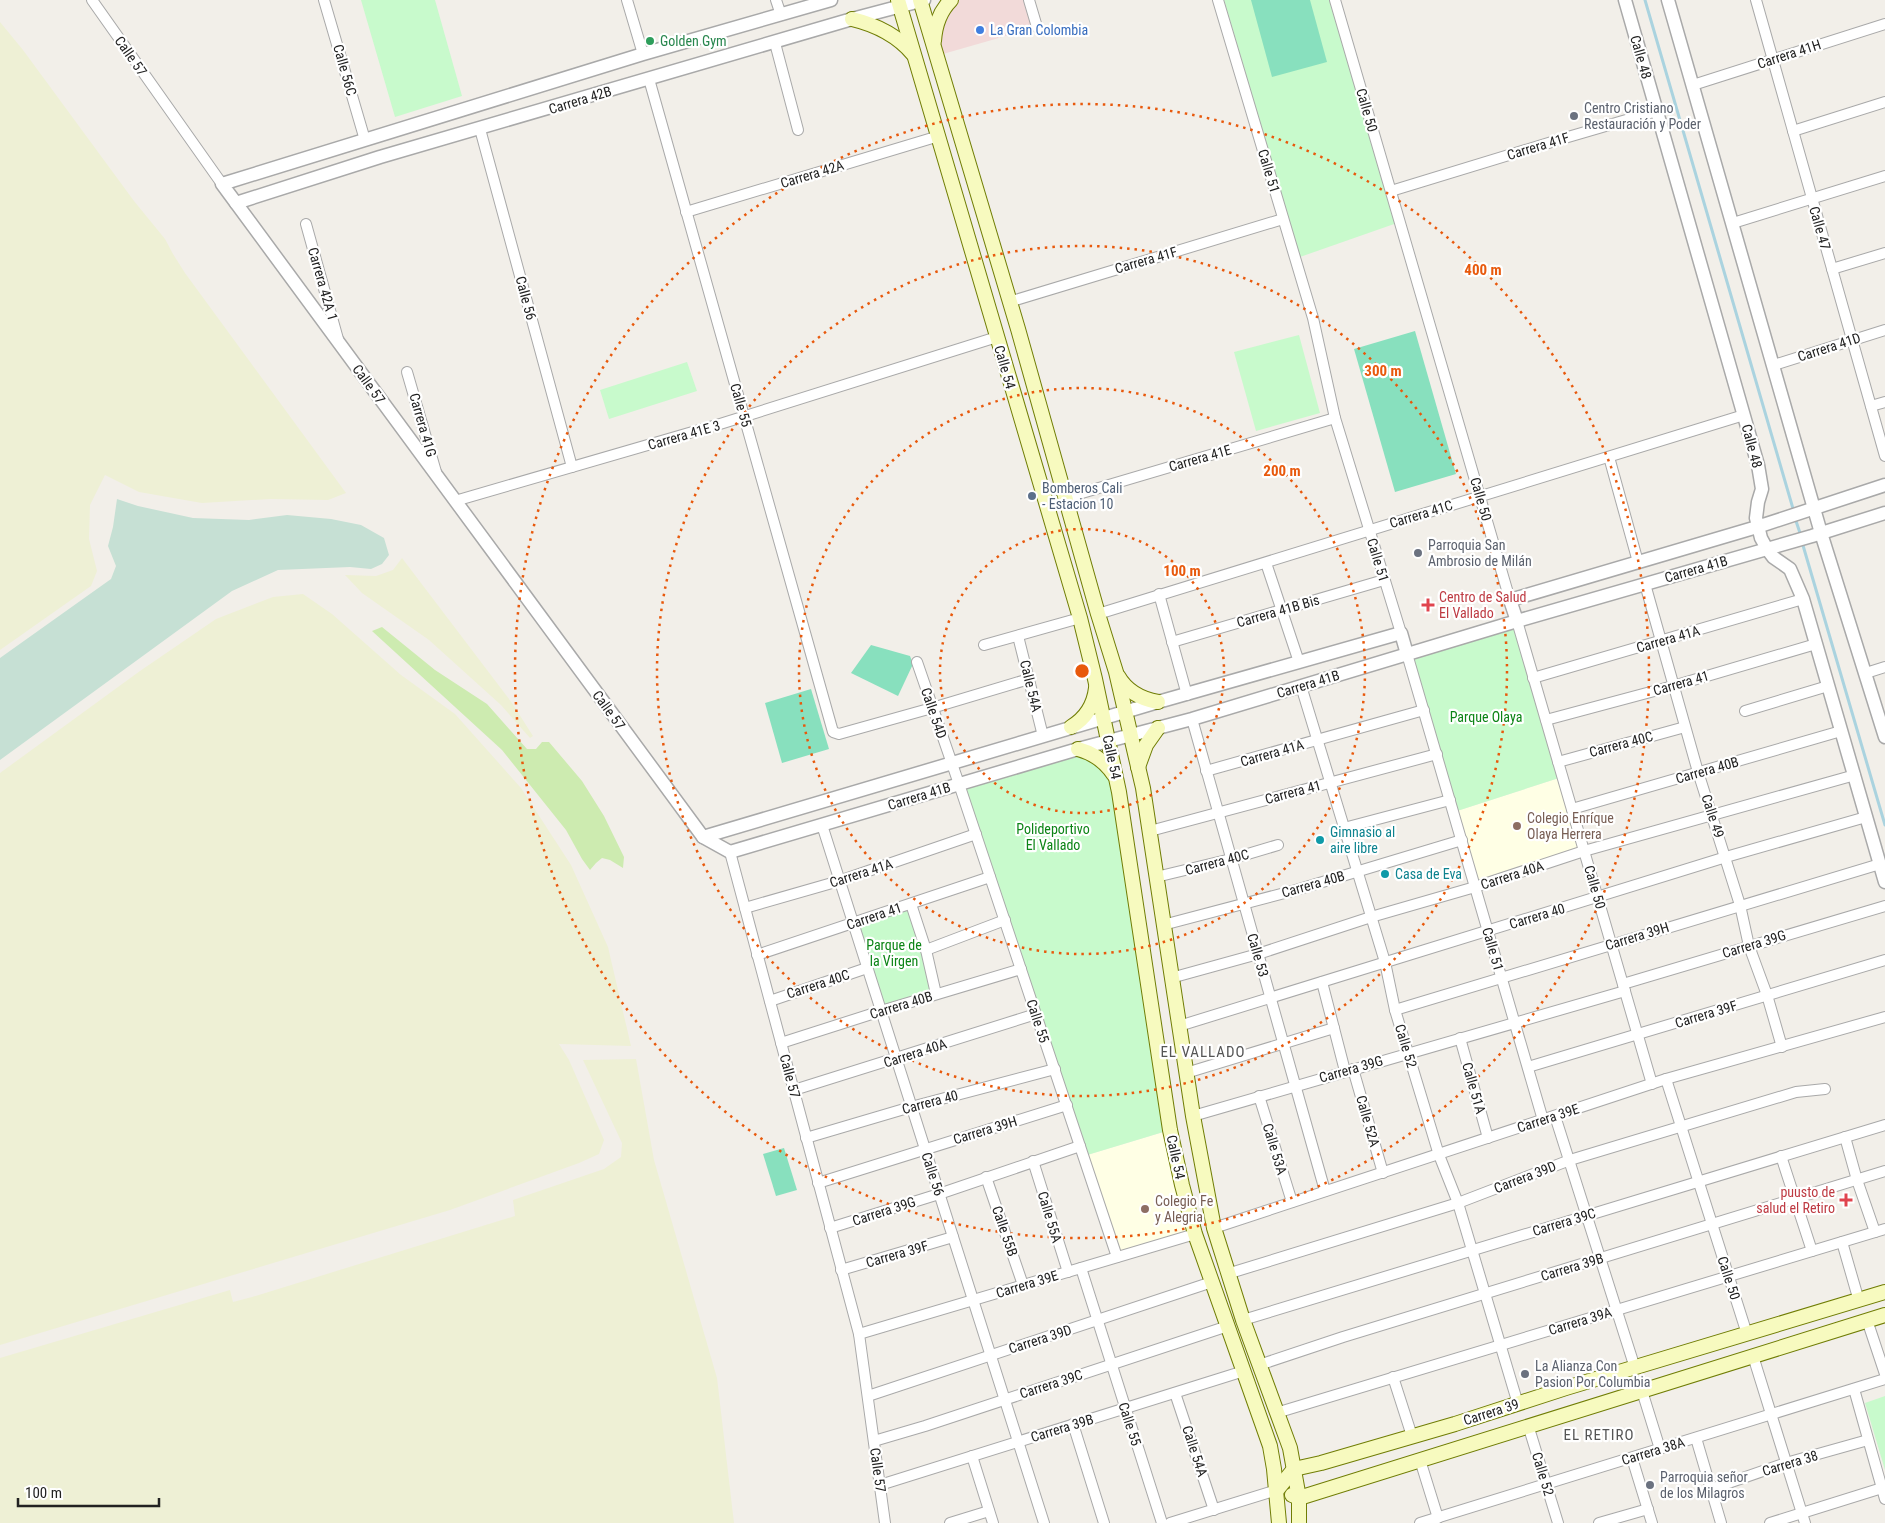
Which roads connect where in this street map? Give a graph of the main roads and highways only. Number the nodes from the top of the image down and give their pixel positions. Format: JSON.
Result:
{"nodes":[{"id":1,"x":922,"y":0,"type":"edge"},
{"id":2,"x":951,"y":0,"type":"edge"},
{"id":3,"x":899,"y":3,"type":"edge"},
{"id":4,"x":852,"y":19,"type":"road end"},
{"id":5,"x":936,"y":56,"type":"junction"},
{"id":6,"x":916,"y":58,"type":"junction"},
{"id":7,"x":1116,"y":672,"type":"junction"},
{"id":8,"x":1095,"y":679,"type":"junction"},
{"id":9,"x":1158,"y":702,"type":"road end"},
{"id":10,"x":1071,"y":727,"type":"road end"},
{"id":11,"x":1158,"y":728,"type":"road end"},
{"id":12,"x":1078,"y":749,"type":"road end"},
{"id":13,"x":1138,"y":768,"type":"junction"},
{"id":14,"x":1118,"y":785,"type":"junction"},
{"id":15,"x":1143,"y":788,"type":"junction"},
{"id":16,"x":1885,"y":1292,"type":"edge"},
{"id":17,"x":1885,"y":1315,"type":"edge"},
{"id":18,"x":1694,"y":1350,"type":"junction"},
{"id":19,"x":1663,"y":1360,"type":"junction"},
{"id":20,"x":1701,"y":1373,"type":"junction"},
{"id":21,"x":1666,"y":1383,"type":"junction"},
{"id":22,"x":1493,"y":1411,"type":"junction"},
{"id":23,"x":1455,"y":1424,"type":"junction"},
{"id":24,"x":1497,"y":1436,"type":"junction"},
{"id":25,"x":1461,"y":1446,"type":"junction"},
{"id":26,"x":1290,"y":1448,"type":"junction"},
{"id":27,"x":1321,"y":1463,"type":"junction"},
{"id":28,"x":1294,"y":1469,"type":"junction"},
{"id":29,"x":1277,"y":1490,"type":"junction"},
{"id":30,"x":1322,"y":1491,"type":"junction"},
{"id":31,"x":1299,"y":1498,"type":"junction"},
{"id":32,"x":1279,"y":1523,"type":"edge"},
{"id":33,"x":1300,"y":1523,"type":"edge"}],
"edges":[{"from":1,"to":5,"type":"main road","name":"Calle 54"},
{"from":2,"to":5,"type":"main road"},
{"from":3,"to":6,"type":"main road","name":"Calle 54"},
{"from":4,"to":6,"type":"main road"},
{"from":5,"to":7,"type":"main road","name":"Calle 54"},
{"from":6,"to":8,"type":"main road","name":"Calle 54"},
{"from":7,"to":9,"type":"main road"},
{"from":7,"to":13,"type":"main road","name":"Calle 54"},
{"from":8,"to":10,"type":"main road"},
{"from":8,"to":14,"type":"main road","name":"Calle 54"},
{"from":11,"to":13,"type":"main road"},
{"from":12,"to":14,"type":"main road"},
{"from":13,"to":15,"type":"main road","name":"Calle 54"},
{"from":14,"to":15,"type":"main road"},
{"from":14,"to":29,"type":"main road","name":"Calle 54"},
{"from":15,"to":26,"type":"main road","name":"Calle 54"},
{"from":16,"to":18,"type":"main road","name":"Carrera 39"},
{"from":17,"to":20,"type":"main road","name":"Carrera 39"},
{"from":18,"to":19,"type":"main road","name":"Carrera 39"},
{"from":18,"to":20,"type":"main road"},
{"from":19,"to":21,"type":"main road"},
{"from":19,"to":22,"type":"main road","name":"Carrera 39"},
{"from":20,"to":21,"type":"main road","name":"Carrera 39"},
{"from":21,"to":24,"type":"main road","name":"Carrera 39"},
{"from":22,"to":23,"type":"main road","name":"Carrera 39"},
{"from":22,"to":24,"type":"main road"},
{"from":23,"to":25,"type":"main road"},
{"from":23,"to":27,"type":"main road","name":"Carrera 39"},
{"from":24,"to":25,"type":"main road","name":"Carrera 39"},
{"from":25,"to":30,"type":"main road","name":"Carrera 39"},
{"from":26,"to":27,"type":"main road"},
{"from":26,"to":28,"type":"main road","name":"Calle 54"},
{"from":27,"to":28,"type":"main road","name":"Carrera 39"},
{"from":28,"to":29,"type":"main road"},
{"from":28,"to":31,"type":"main road","name":"Calle 54"},
{"from":29,"to":31,"type":"main road"},
{"from":29,"to":32,"type":"main road","name":"Calle 54"},
{"from":30,"to":31,"type":"main road","name":"Carrera 39"},
{"from":30,"to":33,"type":"main road"},
{"from":31,"to":33,"type":"main road","name":"Calle 54"}]}
